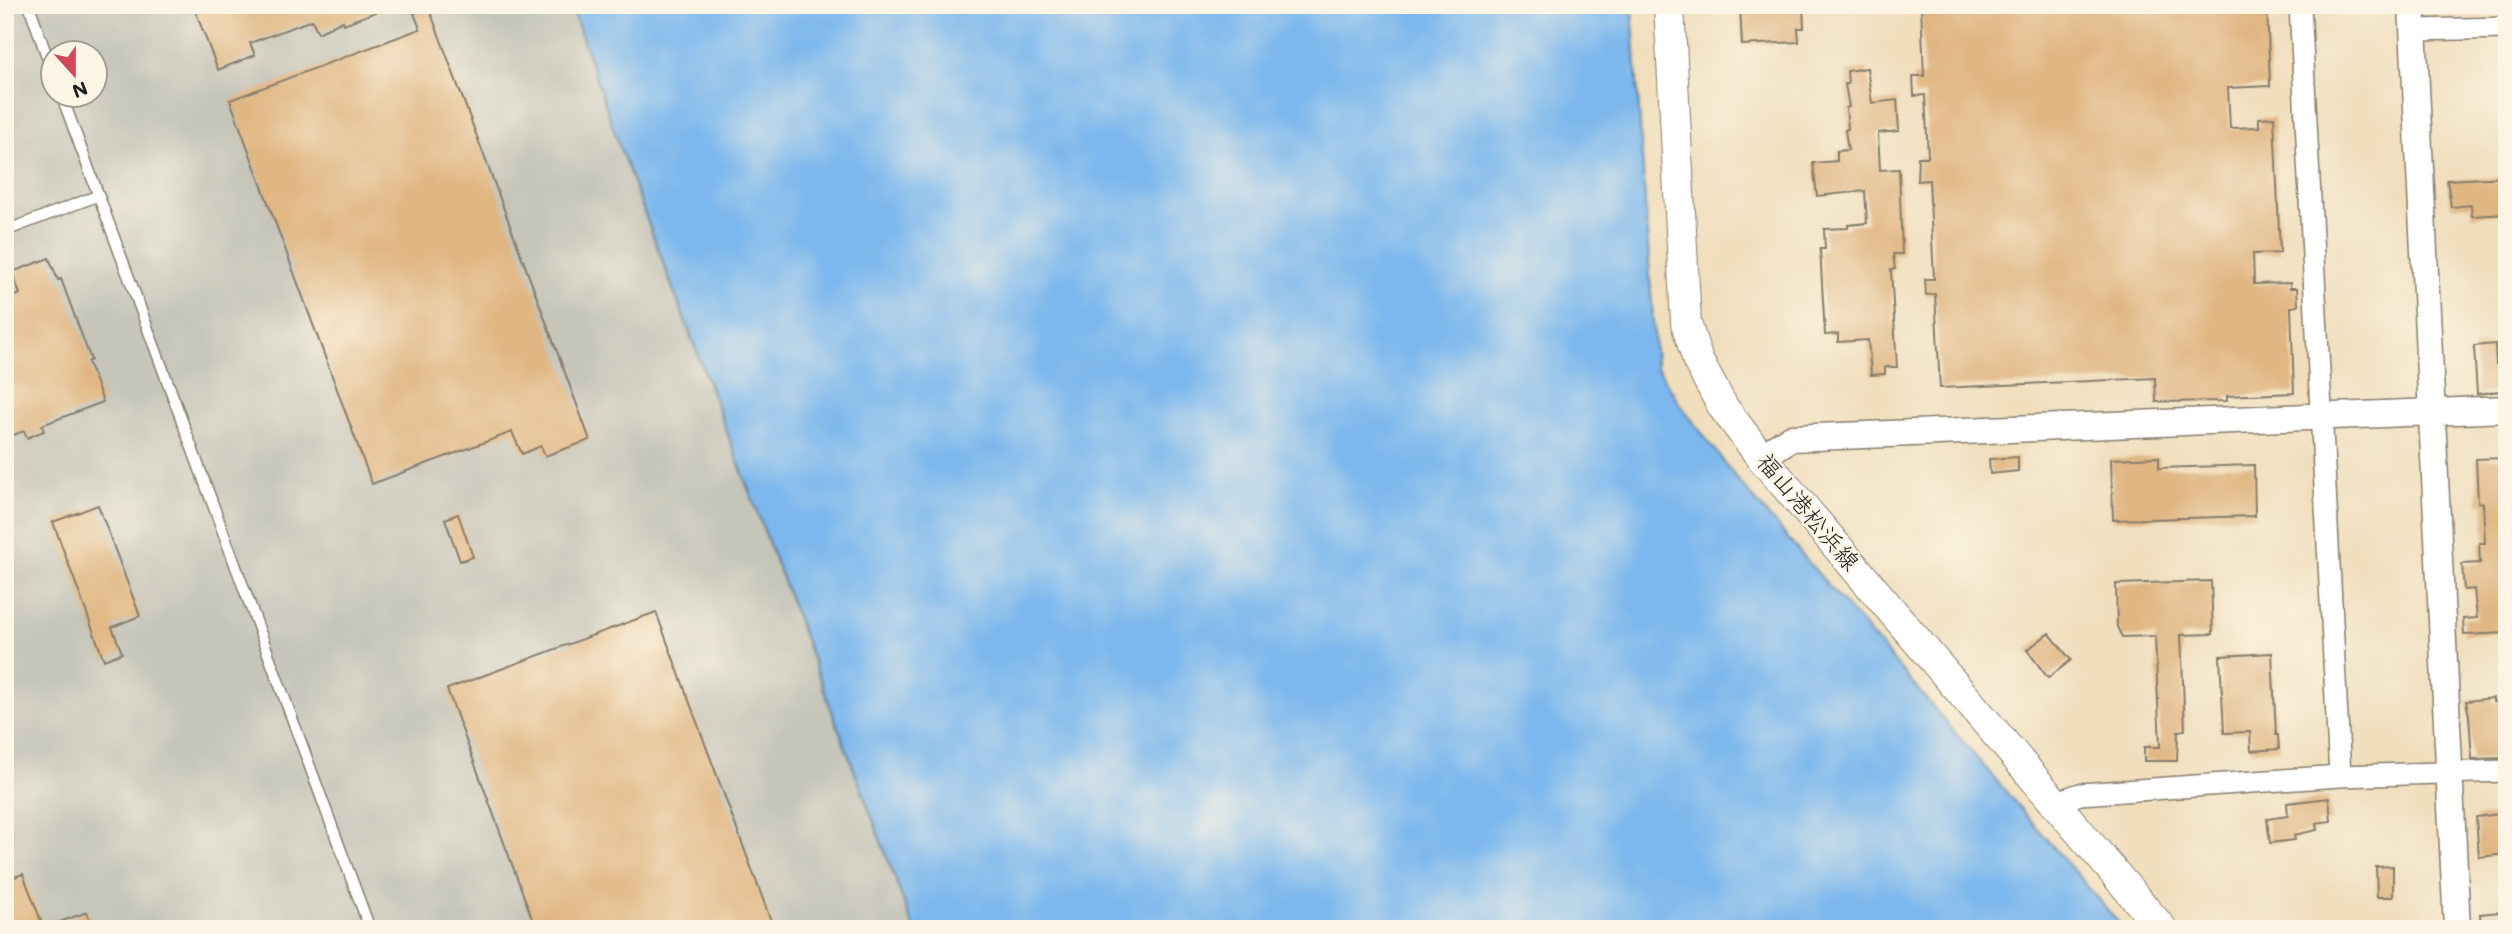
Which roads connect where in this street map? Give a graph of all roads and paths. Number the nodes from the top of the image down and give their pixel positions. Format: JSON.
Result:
{"nodes":[{"id":1,"x":29,"y":5,"type":"edge"},
{"id":2,"x":1669,"y":5,"type":"edge"},
{"id":3,"x":2300,"y":5,"type":"edge"},
{"id":4,"x":2412,"y":18,"type":"edge"},
{"id":5,"x":2507,"y":28,"type":"edge"},
{"id":6,"x":40,"y":38,"type":"edge"},
{"id":7,"x":66,"y":108,"type":"edge"},
{"id":8,"x":97,"y":196,"type":"junction"},
{"id":9,"x":5,"y":231,"type":"edge"},
{"id":10,"x":2507,"y":409,"type":"edge"},
{"id":11,"x":2431,"y":412,"type":"junction"},
{"id":12,"x":2320,"y":415,"type":"junction"},
{"id":13,"x":1761,"y":457,"type":"junction"},
{"id":14,"x":2507,"y":771,"type":"edge"},
{"id":15,"x":2450,"y":772,"type":"junction"},
{"id":16,"x":2340,"y":776,"type":"junction"},
{"id":17,"x":2055,"y":803,"type":"junction"},
{"id":18,"x":370,"y":929,"type":"edge"},
{"id":19,"x":2162,"y":929,"type":"edge"},
{"id":20,"x":2457,"y":929,"type":"edge"}],
"edges":[{"from":1,"to":6,"type":"lane"},
{"from":2,"to":13,"type":"main road","name":"福山港松浜線"},
{"from":3,"to":12,"type":"street"},
{"from":4,"to":5,"type":"street"},
{"from":4,"to":11,"type":"street"},
{"from":7,"to":8,"type":"lane"},
{"from":8,"to":9,"type":"lane"},
{"from":8,"to":18,"type":"lane"},
{"from":10,"to":11,"type":"street"},
{"from":11,"to":12,"type":"street"},
{"from":11,"to":15,"type":"street"},
{"from":12,"to":13,"type":"street"},
{"from":12,"to":16,"type":"street"},
{"from":13,"to":17,"type":"main road","name":"福山港松浜線"},
{"from":14,"to":15,"type":"street"},
{"from":15,"to":16,"type":"street"},
{"from":15,"to":20,"type":"street"},
{"from":16,"to":17,"type":"street"},
{"from":17,"to":19,"type":"main road","name":"福山港松浜線"}]}
